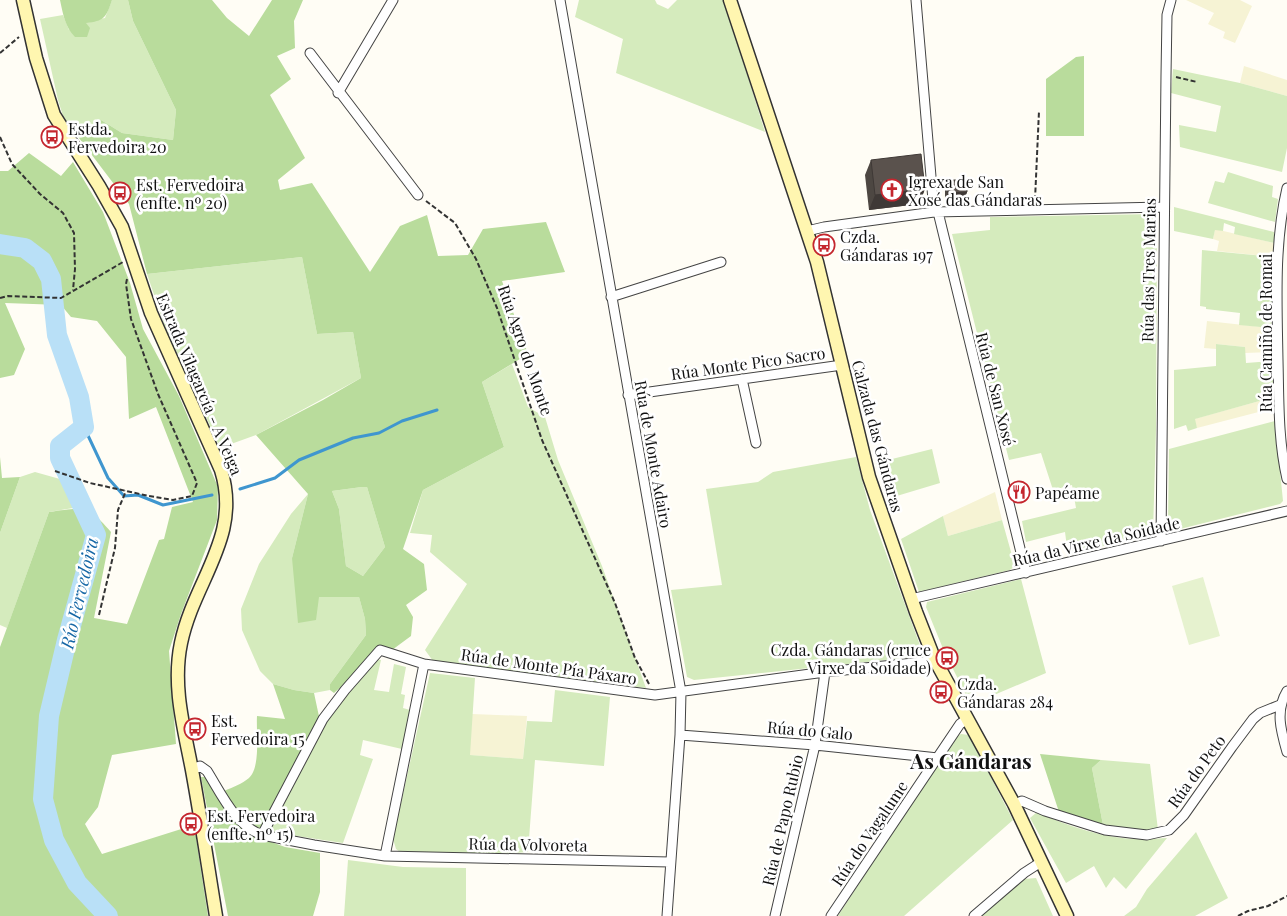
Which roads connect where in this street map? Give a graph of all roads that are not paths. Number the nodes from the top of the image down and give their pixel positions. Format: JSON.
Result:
{"nodes":[{"id":1,"x":24,"y":0,"type":"edge"},
{"id":2,"x":393,"y":0,"type":"edge"},
{"id":3,"x":560,"y":0,"type":"edge"},
{"id":4,"x":730,"y":0,"type":"edge"},
{"id":5,"x":916,"y":0,"type":"edge"},
{"id":6,"x":1171,"y":0,"type":"edge"},
{"id":7,"x":310,"y":53,"type":"dead end"},
{"id":8,"x":338,"y":93,"type":"junction"},
{"id":9,"x":1287,"y":188,"type":"edge"},
{"id":10,"x":418,"y":195,"type":"road end"},
{"id":11,"x":1164,"y":207,"type":"junction"},
{"id":12,"x":936,"y":212,"type":"junction"},
{"id":13,"x":807,"y":231,"type":"junction"},
{"id":14,"x":721,"y":262,"type":"dead end"},
{"id":15,"x":611,"y":297,"type":"junction"},
{"id":16,"x":842,"y":365,"type":"junction"},
{"id":17,"x":742,"y":379,"type":"junction"},
{"id":18,"x":628,"y":394,"type":"junction"},
{"id":19,"x":756,"y":443,"type":"dead end"},
{"id":20,"x":1287,"y":479,"type":"edge"},
{"id":21,"x":1287,"y":511,"type":"edge"},
{"id":22,"x":1161,"y":541,"type":"junction"},
{"id":23,"x":1026,"y":573,"type":"junction"},
{"id":24,"x":911,"y":599,"type":"junction"},
{"id":25,"x":934,"y":658,"type":"junction"},
{"id":26,"x":424,"y":664,"type":"junction"},
{"id":27,"x":825,"y":672,"type":"junction"},
{"id":28,"x":1287,"y":691,"type":"edge"},
{"id":29,"x":681,"y":692,"type":"junction"},
{"id":30,"x":1280,"y":705,"type":"junction"},
{"id":31,"x":967,"y":719,"type":"junction"},
{"id":32,"x":680,"y":735,"type":"junction"},
{"id":33,"x":815,"y":745,"type":"junction"},
{"id":34,"x":1287,"y":752,"type":"edge"},
{"id":35,"x":938,"y":758,"type":"junction"},
{"id":36,"x":192,"y":769,"type":"junction"},
{"id":37,"x":1014,"y":804,"type":"junction"},
{"id":38,"x":262,"y":835,"type":"junction"},
{"id":39,"x":385,"y":856,"type":"junction"},
{"id":40,"x":670,"y":862,"type":"junction"},
{"id":41,"x":1041,"y":862,"type":"junction"},
{"id":42,"x":216,"y":916,"type":"edge"},
{"id":43,"x":667,"y":916,"type":"edge"},
{"id":44,"x":775,"y":916,"type":"edge"},
{"id":45,"x":831,"y":916,"type":"edge"},
{"id":46,"x":974,"y":916,"type":"edge"},
{"id":47,"x":1067,"y":916,"type":"edge"}],
"edges":[{"from":1,"to":36,"type":"main road","name":"Estrada Vilagarcía - A Veiga"},
{"from":2,"to":8,"type":"street"},
{"from":3,"to":15,"type":"street","name":"Rúa de Monte Adairo"},
{"from":4,"to":13,"type":"main road","name":"Calzada das Gándaras"},
{"from":5,"to":12,"type":"street","name":"Rúa de San Xosé"},
{"from":6,"to":11,"type":"street","name":"Rúa das Tres Marias"},
{"from":7,"to":8,"type":"street"},
{"from":8,"to":10,"type":"street"},
{"from":9,"to":20,"type":"street","name":"Rúa Camiño de Romai"},
{"from":11,"to":12,"type":"street"},
{"from":11,"to":22,"type":"street","name":"Rúa das Tres Marias"},
{"from":12,"to":13,"type":"street"},
{"from":12,"to":23,"type":"street","name":"Rúa de San Xosé"},
{"from":13,"to":16,"type":"main road","name":"Calzada das Gándaras"},
{"from":14,"to":15,"type":"street"},
{"from":15,"to":18,"type":"street","name":"Rúa de Monte Adairo"},
{"from":16,"to":17,"type":"street","name":"Rúa Monte Pico Sacro"},
{"from":16,"to":24,"type":"main road","name":"Calzada das Gándaras"},
{"from":17,"to":18,"type":"street","name":"Rúa Monte Pico Sacro"},
{"from":17,"to":19,"type":"street"},
{"from":18,"to":29,"type":"street","name":"Rúa de Monte Adairo"},
{"from":21,"to":22,"type":"street","name":"Rúa da Virxe da Soidade"},
{"from":22,"to":23,"type":"street","name":"Rúa da Virxe da Soidade"},
{"from":23,"to":24,"type":"street","name":"Rúa da Virxe da Soidade"},
{"from":24,"to":25,"type":"main road","name":"Calzada das Gándaras"},
{"from":25,"to":27,"type":"street","name":"Rúa de Monte Pía Páxaro"},
{"from":25,"to":31,"type":"main road","name":"Calzada das Gándaras"},
{"from":26,"to":29,"type":"street","name":"Rúa de Monte Pía Páxaro"},
{"from":26,"to":38,"type":"street","name":"Rúa de Monte Pía Páxaro"},
{"from":26,"to":39,"type":"street"},
{"from":27,"to":29,"type":"street","name":"Rúa de Monte Pía Páxaro"},
{"from":27,"to":33,"type":"street","name":"Rúa de Papo Rubio"},
{"from":28,"to":30,"type":"street"},
{"from":29,"to":32,"type":"street","name":"Rúa de Monte Adairo"},
{"from":30,"to":34,"type":"street"},
{"from":30,"to":37,"type":"street","name":"Rúa do Peto"},
{"from":31,"to":35,"type":"street","name":"Rúa do Vagalume"},
{"from":31,"to":37,"type":"main road","name":"Calzada das Gándaras"},
{"from":32,"to":33,"type":"street","name":"Rúa do Galo"},
{"from":32,"to":40,"type":"street","name":"Rúa de Monte Adairo"},
{"from":33,"to":35,"type":"street","name":"Rúa do Galo"},
{"from":33,"to":44,"type":"street","name":"Rúa de Papo Rubio"},
{"from":35,"to":45,"type":"street","name":"Rúa do Vagalume"},
{"from":36,"to":38,"type":"street","name":"Rúa da Volvoreta"},
{"from":36,"to":42,"type":"main road","name":"Estrada Vilagarcía - A Veiga"},
{"from":37,"to":41,"type":"main road","name":"Calzada das Gándaras"},
{"from":38,"to":39,"type":"street","name":"Rúa da Volvoreta"},
{"from":39,"to":40,"type":"street","name":"Rúa da Volvoreta"},
{"from":40,"to":43,"type":"street","name":"Rúa de Monte Adairo"},
{"from":41,"to":46,"type":"street"},
{"from":41,"to":47,"type":"main road","name":"Calzada das Gándaras"}]}
